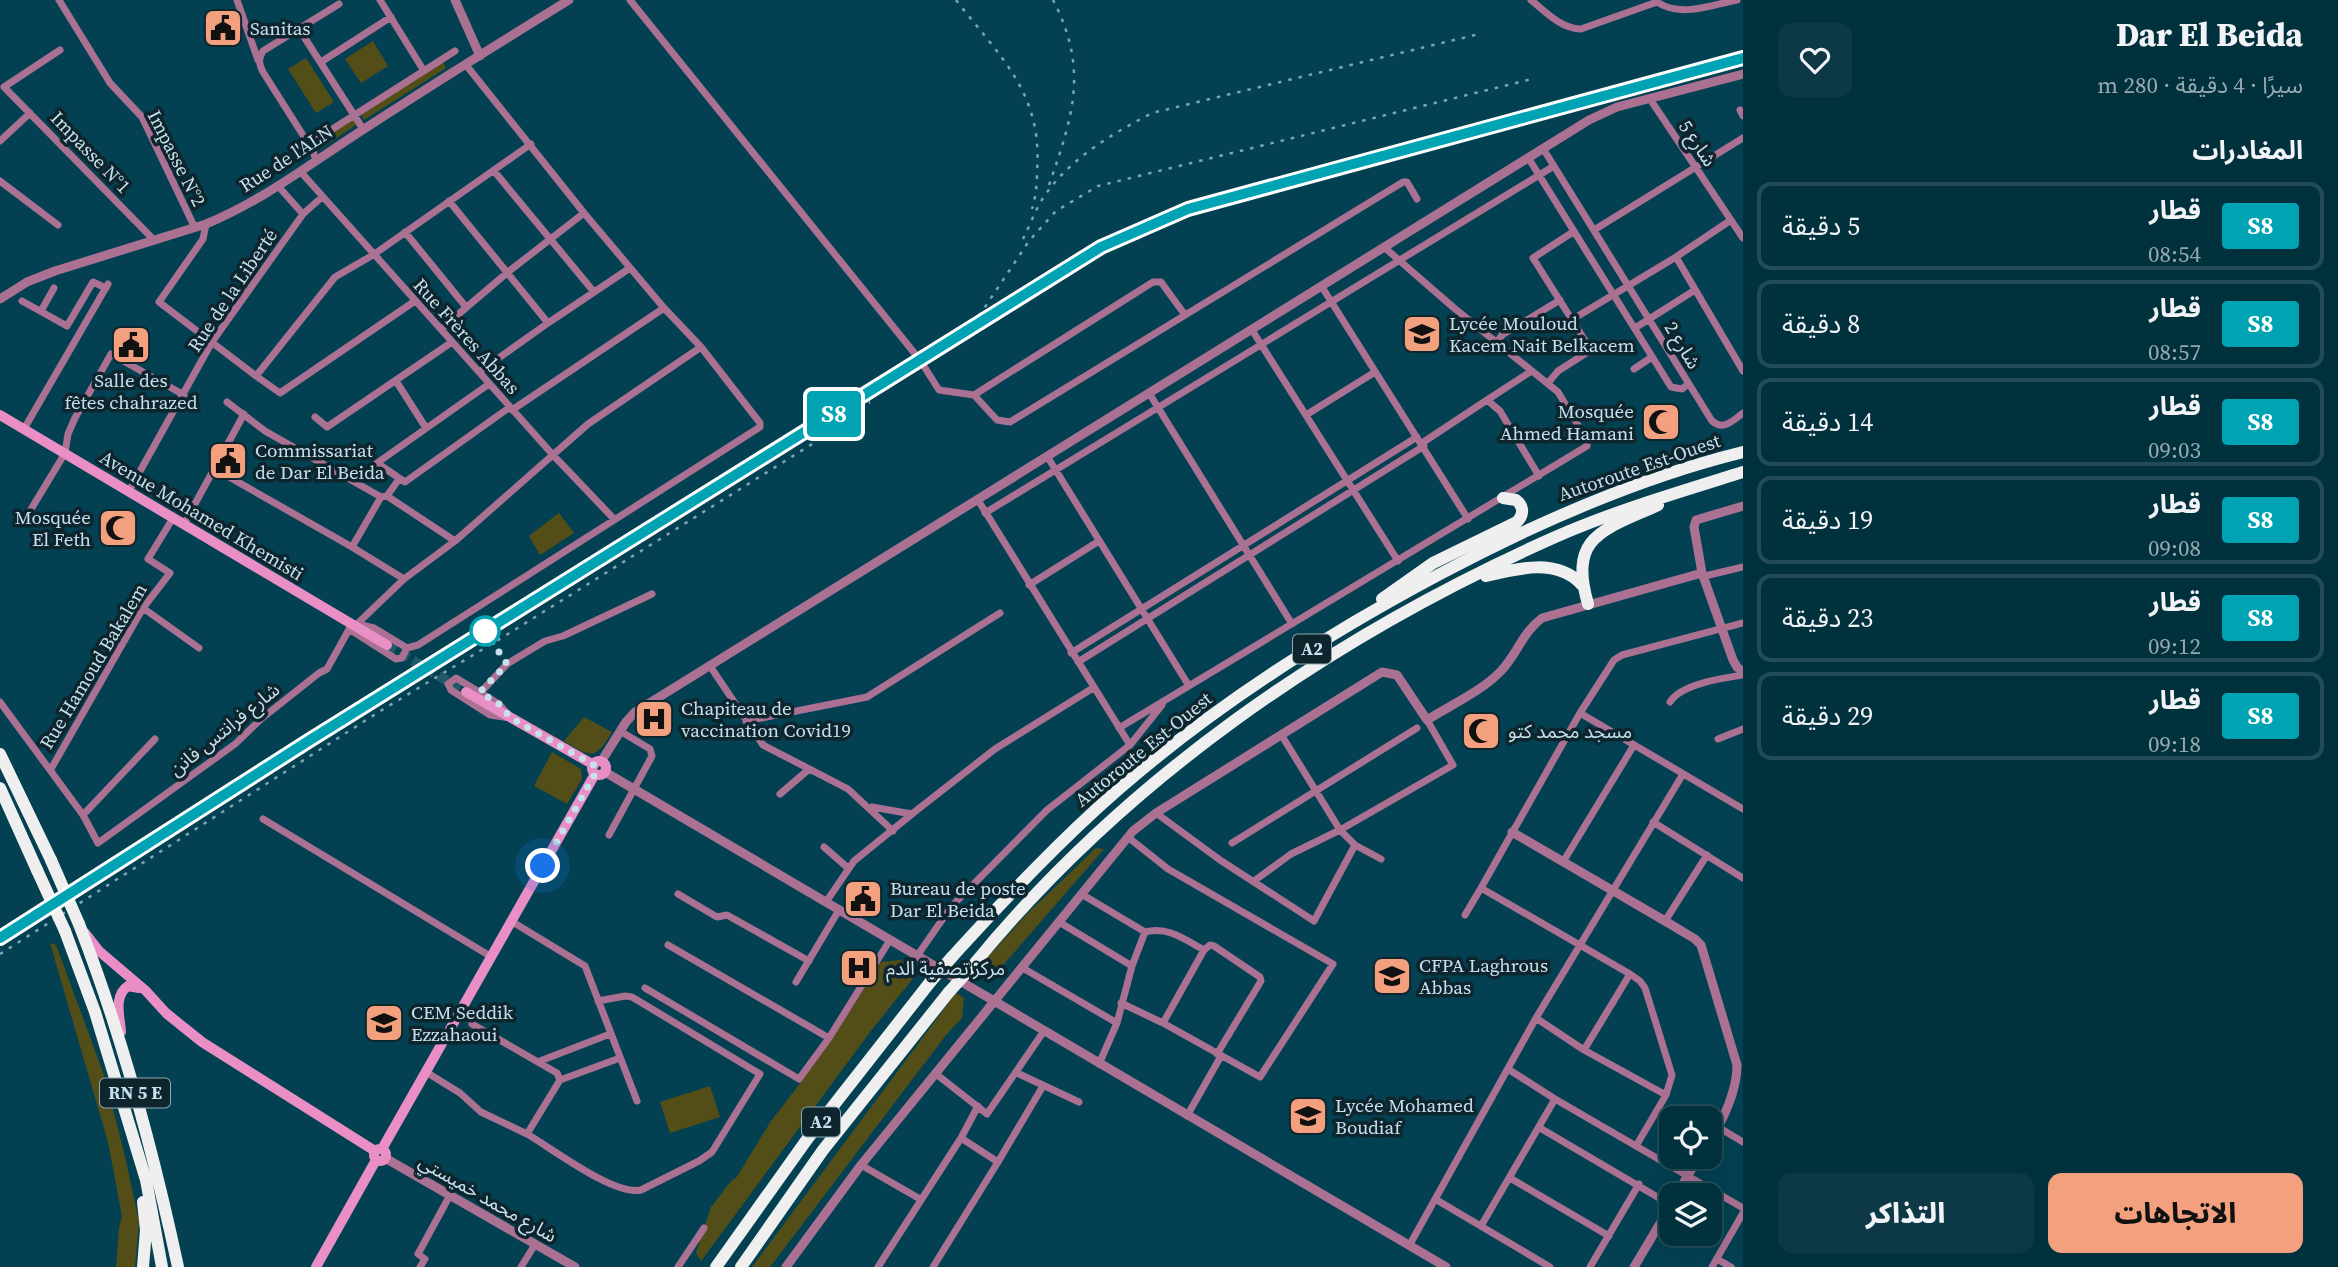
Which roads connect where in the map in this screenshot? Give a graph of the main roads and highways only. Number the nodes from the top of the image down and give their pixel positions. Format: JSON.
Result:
{"nodes":[{"id":1,"x":0,"y":415,"type":"edge"},
{"id":2,"x":1743,"y":452,"type":"edge"},
{"id":3,"x":1743,"y":472,"type":"edge"},
{"id":4,"x":1710,"y":482,"type":"junction"},
{"id":5,"x":1503,"y":498,"type":"road end"},
{"id":6,"x":1582,"y":585,"type":"junction"},
{"id":7,"x":1452,"y":586,"type":"junction"},
{"id":8,"x":1588,"y":604,"type":"road end"},
{"id":9,"x":1346,"y":627,"type":"junction"},
{"id":10,"x":387,"y":645,"type":"tunnel mouth"},
{"id":11,"x":466,"y":692,"type":"tunnel mouth"},
{"id":12,"x":0,"y":754,"type":"edge"},
{"id":13,"x":0,"y":788,"type":"edge"},
{"id":14,"x":0,"y":795,"type":"edge"},
{"id":15,"x":9,"y":805,"type":"junction"},
{"id":16,"x":79,"y":924,"type":"junction"},
{"id":17,"x":146,"y":991,"type":"junction"},
{"id":18,"x":122,"y":1046,"type":"junction"},
{"id":19,"x":118,"y":1086,"type":"junction"},
{"id":20,"x":380,"y":1155,"type":"junction"},
{"id":21,"x":143,"y":1267,"type":"edge"},
{"id":22,"x":162,"y":1267,"type":"edge"},
{"id":23,"x":178,"y":1267,"type":"edge"},
{"id":24,"x":316,"y":1267,"type":"edge"},
{"id":25,"x":716,"y":1267,"type":"edge"},
{"id":26,"x":741,"y":1267,"type":"edge"}],
"edges":[{"from":1,"to":10,"type":"main road","name":"Avenue Mohamed Khemisti"},
{"from":2,"to":9,"type":"highway","name":"Autoroute Est-Ouest","number":"A2"},
{"from":3,"to":4,"type":"highway","name":"Autoroute Est-Ouest","number":"A2"},
{"from":4,"to":6,"type":"highway"},
{"from":4,"to":7,"type":"highway","name":"Autoroute Est-Ouest","number":"A2"},
{"from":5,"to":9,"type":"highway"},
{"from":6,"to":7,"type":"highway"},
{"from":6,"to":8,"type":"highway"},
{"from":7,"to":26,"type":"highway","name":"Autoroute Est-Ouest","number":"A2","bridge":true},
{"from":9,"to":25,"type":"highway","name":"Autoroute Est-Ouest","number":"A2","bridge":true},
{"from":11,"to":20,"type":"main road"},
{"from":12,"to":16,"type":"highway","number":"RN 5 E","bridge":true},
{"from":13,"to":15,"type":"highway","number":"RN 5 E"},
{"from":14,"to":15,"type":"highway"},
{"from":15,"to":19,"type":"highway","number":"RN 5 E","bridge":true},
{"from":16,"to":17,"type":"main road"},
{"from":16,"to":18,"type":"highway","number":"RN 5 E"},
{"from":17,"to":18,"type":"main road"},
{"from":17,"to":20,"type":"main road"},
{"from":18,"to":23,"type":"highway","number":"RN 5 E"},
{"from":19,"to":21,"type":"highway"},
{"from":19,"to":22,"type":"highway","number":"RN 5 E"},
{"from":20,"to":24,"type":"main road"}]}
